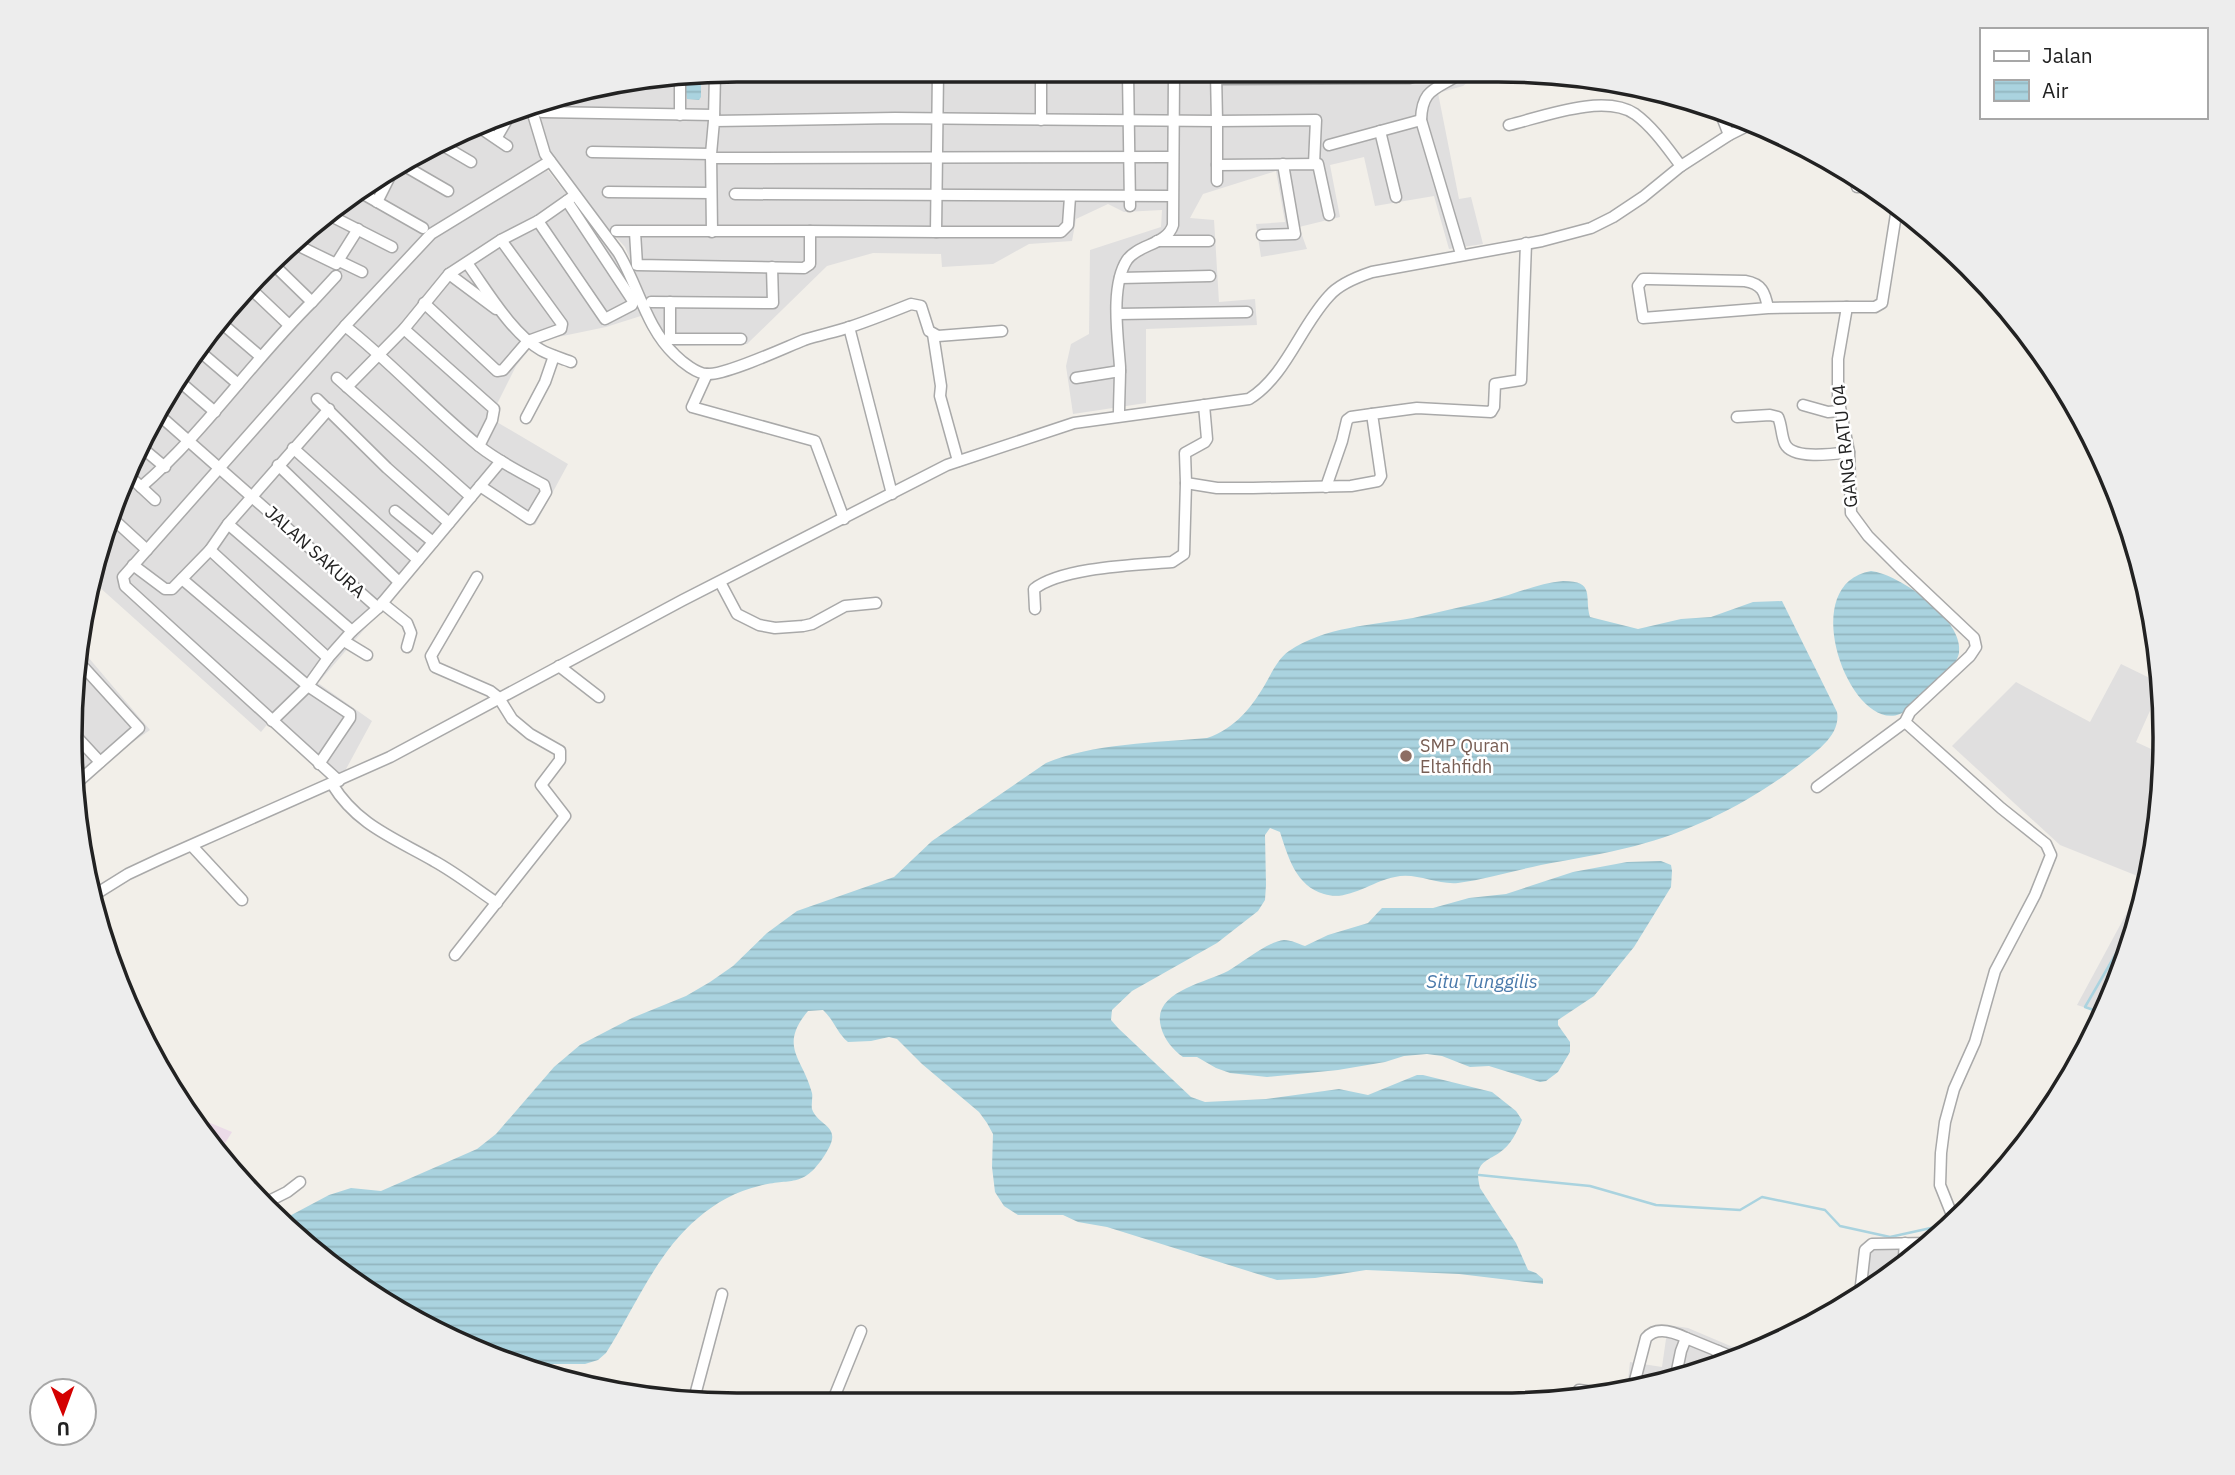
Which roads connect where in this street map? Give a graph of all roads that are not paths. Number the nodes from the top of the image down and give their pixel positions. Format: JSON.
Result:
{"nodes":[{"id":1,"x":938,"y":82,"type":"edge"},
{"id":2,"x":1041,"y":82,"type":"edge"},
{"id":3,"x":1128,"y":82,"type":"edge"},
{"id":4,"x":1174,"y":82,"type":"edge"},
{"id":5,"x":1216,"y":82,"type":"edge"},
{"id":6,"x":1446,"y":82,"type":"edge"},
{"id":7,"x":715,"y":83,"type":"edge"},
{"id":8,"x":680,"y":85,"type":"edge"},
{"id":9,"x":544,"y":112,"type":"edge"},
{"id":10,"x":533,"y":115,"type":"edge"},
{"id":11,"x":680,"y":115,"type":"junction"},
{"id":12,"x":714,"y":118,"type":"junction"},
{"id":13,"x":938,"y":119,"type":"junction"},
{"id":14,"x":1041,"y":120,"type":"junction"},
{"id":15,"x":1128,"y":120,"type":"junction"},
{"id":16,"x":1174,"y":120,"type":"junction"},
{"id":17,"x":1421,"y":120,"type":"junction"},
{"id":18,"x":1217,"y":121,"type":"junction"},
{"id":19,"x":1724,"y":123,"type":"edge"},
{"id":20,"x":1509,"y":125,"type":"dead end"},
{"id":21,"x":503,"y":126,"type":"edge"},
{"id":22,"x":1741,"y":129,"type":"edge"},
{"id":23,"x":1380,"y":131,"type":"junction"},
{"id":24,"x":488,"y":132,"type":"edge"},
{"id":25,"x":1729,"y":135,"type":"junction"},
{"id":26,"x":497,"y":137,"type":"junction"},
{"id":27,"x":1329,"y":145,"type":"dead end"},
{"id":28,"x":507,"y":146,"type":"dead end"},
{"id":29,"x":449,"y":149,"type":"edge"},
{"id":30,"x":592,"y":152,"type":"dead end"},
{"id":31,"x":711,"y":156,"type":"junction"},
{"id":32,"x":1128,"y":157,"type":"junction"},
{"id":33,"x":1172,"y":157,"type":"junction"},
{"id":34,"x":937,"y":158,"type":"junction"},
{"id":35,"x":550,"y":161,"type":"junction"},
{"id":36,"x":471,"y":162,"type":"dead end"},
{"id":37,"x":1283,"y":164,"type":"junction"},
{"id":38,"x":1314,"y":164,"type":"junction"},
{"id":39,"x":1217,"y":165,"type":"junction"},
{"id":40,"x":1681,"y":166,"type":"junction"},
{"id":41,"x":410,"y":170,"type":"edge"},
{"id":42,"x":1217,"y":181,"type":"dead end"},
{"id":43,"x":385,"y":186,"type":"edge"},
{"id":44,"x":448,"y":191,"type":"dead end"},
{"id":45,"x":608,"y":192,"type":"dead end"},
{"id":46,"x":711,"y":193,"type":"junction"},
{"id":47,"x":735,"y":194,"type":"dead end"},
{"id":48,"x":937,"y":195,"type":"junction"},
{"id":49,"x":368,"y":196,"type":"edge"},
{"id":50,"x":1172,"y":196,"type":"junction"},
{"id":51,"x":1070,"y":197,"type":"junction"},
{"id":52,"x":1396,"y":197,"type":"dead end"},
{"id":53,"x":571,"y":198,"type":"junction"},
{"id":54,"x":377,"y":201,"type":"junction"},
{"id":55,"x":1130,"y":202,"type":"junction"},
{"id":56,"x":1329,"y":215,"type":"dead end"},
{"id":57,"x":1895,"y":217,"type":"edge"},
{"id":58,"x":338,"y":219,"type":"edge"},
{"id":59,"x":538,"y":221,"type":"junction"},
{"id":60,"x":423,"y":228,"type":"dead end"},
{"id":61,"x":358,"y":229,"type":"junction"},
{"id":62,"x":616,"y":231,"type":"dead end"},
{"id":63,"x":810,"y":231,"type":"junction"},
{"id":64,"x":635,"y":232,"type":"junction"},
{"id":65,"x":712,"y":232,"type":"junction"},
{"id":66,"x":936,"y":232,"type":"junction"},
{"id":67,"x":1262,"y":235,"type":"dead end"},
{"id":68,"x":500,"y":240,"type":"junction"},
{"id":69,"x":1157,"y":241,"type":"junction"},
{"id":70,"x":1209,"y":241,"type":"dead end"},
{"id":71,"x":1526,"y":243,"type":"junction"},
{"id":72,"x":392,"y":247,"type":"dead end"},
{"id":73,"x":302,"y":248,"type":"edge"},
{"id":74,"x":1461,"y":254,"type":"junction"},
{"id":75,"x":339,"y":261,"type":"junction"},
{"id":76,"x":467,"y":263,"type":"junction"},
{"id":77,"x":772,"y":267,"type":"junction"},
{"id":78,"x":279,"y":270,"type":"edge"},
{"id":79,"x":362,"y":272,"type":"dead end"},
{"id":80,"x":449,"y":275,"type":"junction"},
{"id":81,"x":336,"y":276,"type":"dead end"},
{"id":82,"x":1210,"y":276,"type":"dead end"},
{"id":83,"x":1120,"y":278,"type":"junction"},
{"id":84,"x":256,"y":293,"type":"edge"},
{"id":85,"x":312,"y":302,"type":"junction"},
{"id":86,"x":652,"y":302,"type":"dead end"},
{"id":87,"x":670,"y":302,"type":"junction"},
{"id":88,"x":424,"y":303,"type":"junction"},
{"id":89,"x":1847,"y":307,"type":"junction"},
{"id":90,"x":1768,"y":308,"type":"junction"},
{"id":91,"x":1247,"y":312,"type":"dead end"},
{"id":92,"x":1117,"y":314,"type":"junction"},
{"id":93,"x":505,"y":316,"type":"junction"},
{"id":94,"x":289,"y":324,"type":"junction"},
{"id":95,"x":345,"y":326,"type":"junction"},
{"id":96,"x":849,"y":327,"type":"junction"},
{"id":97,"x":227,"y":328,"type":"edge"},
{"id":98,"x":404,"y":329,"type":"junction"},
{"id":99,"x":1002,"y":331,"type":"dead end"},
{"id":100,"x":933,"y":334,"type":"junction"},
{"id":101,"x":741,"y":339,"type":"dead end"},
{"id":102,"x":528,"y":341,"type":"junction"},
{"id":103,"x":379,"y":353,"type":"junction"},
{"id":104,"x":205,"y":356,"type":"edge"},
{"id":105,"x":554,"y":356,"type":"junction"},
{"id":106,"x":261,"y":358,"type":"junction"},
{"id":107,"x":571,"y":362,"type":"dead end"},
{"id":108,"x":1120,"y":370,"type":"junction"},
{"id":109,"x":707,"y":374,"type":"junction"},
{"id":110,"x":337,"y":378,"type":"dead end"},
{"id":111,"x":1076,"y":378,"type":"dead end"},
{"id":112,"x":238,"y":384,"type":"junction"},
{"id":113,"x":185,"y":386,"type":"edge"},
{"id":114,"x":347,"y":387,"type":"junction"},
{"id":115,"x":317,"y":399,"type":"dead end"},
{"id":116,"x":1204,"y":405,"type":"junction"},
{"id":117,"x":1803,"y":405,"type":"dead end"},
{"id":118,"x":329,"y":409,"type":"junction"},
{"id":119,"x":1839,"y":411,"type":"junction"},
{"id":120,"x":215,"y":412,"type":"junction"},
{"id":121,"x":1372,"y":414,"type":"junction"},
{"id":122,"x":1119,"y":415,"type":"junction"},
{"id":123,"x":1737,"y":417,"type":"dead end"},
{"id":124,"x":526,"y":418,"type":"dead end"},
{"id":125,"x":165,"y":420,"type":"edge"},
{"id":126,"x":189,"y":442,"type":"junction"},
{"id":127,"x":479,"y":446,"type":"junction"},
{"id":128,"x":293,"y":448,"type":"junction"},
{"id":129,"x":1849,"y":452,"type":"junction"},
{"id":130,"x":148,"y":453,"type":"edge"},
{"id":131,"x":501,"y":461,"type":"junction"},
{"id":132,"x":958,"y":461,"type":"junction"},
{"id":133,"x":278,"y":465,"type":"junction"},
{"id":134,"x":165,"y":467,"type":"junction"},
{"id":135,"x":220,"y":467,"type":"junction"},
{"id":136,"x":135,"y":481,"type":"edge"},
{"id":137,"x":1186,"y":483,"type":"junction"},
{"id":138,"x":480,"y":486,"type":"junction"},
{"id":139,"x":141,"y":487,"type":"junction"},
{"id":140,"x":1325,"y":487,"type":"junction"},
{"id":141,"x":892,"y":495,"type":"junction"},
{"id":142,"x":252,"y":496,"type":"junction"},
{"id":143,"x":471,"y":497,"type":"junction"},
{"id":144,"x":155,"y":500,"type":"dead end"},
{"id":145,"x":396,"y":511,"type":"dead end"},
{"id":146,"x":844,"y":519,"type":"junction"},
{"id":147,"x":449,"y":523,"type":"junction"},
{"id":148,"x":118,"y":524,"type":"edge"},
{"id":149,"x":228,"y":524,"type":"junction"},
{"id":150,"x":433,"y":542,"type":"junction"},
{"id":151,"x":146,"y":550,"type":"junction"},
{"id":152,"x":210,"y":550,"type":"junction"},
{"id":153,"x":418,"y":561,"type":"junction"},
{"id":154,"x":133,"y":565,"type":"junction"},
{"id":155,"x":477,"y":577,"type":"dead end"},
{"id":156,"x":182,"y":579,"type":"junction"},
{"id":157,"x":399,"y":582,"type":"junction"},
{"id":158,"x":720,"y":582,"type":"junction"},
{"id":159,"x":876,"y":603,"type":"dead end"},
{"id":160,"x":380,"y":605,"type":"junction"},
{"id":161,"x":1035,"y":609,"type":"dead end"},
{"id":162,"x":352,"y":631,"type":"junction"},
{"id":163,"x":344,"y":641,"type":"junction"},
{"id":164,"x":407,"y":647,"type":"dead end"},
{"id":165,"x":367,"y":655,"type":"dead end"},
{"id":166,"x":328,"y":658,"type":"junction"},
{"id":167,"x":559,"y":666,"type":"junction"},
{"id":168,"x":86,"y":670,"type":"edge"},
{"id":169,"x":308,"y":686,"type":"junction"},
{"id":170,"x":598,"y":697,"type":"dead end"},
{"id":171,"x":499,"y":698,"type":"junction"},
{"id":172,"x":272,"y":721,"type":"junction"},
{"id":173,"x":1905,"y":722,"type":"junction"},
{"id":174,"x":82,"y":742,"type":"edge"},
{"id":175,"x":100,"y":762,"type":"junction"},
{"id":176,"x":319,"y":764,"type":"junction"},
{"id":177,"x":84,"y":777,"type":"edge"},
{"id":178,"x":335,"y":783,"type":"junction"},
{"id":179,"x":1816,"y":787,"type":"dead end"},
{"id":180,"x":192,"y":846,"type":"junction"},
{"id":181,"x":101,"y":891,"type":"edge"},
{"id":182,"x":242,"y":900,"type":"dead end"},
{"id":183,"x":496,"y":903,"type":"junction"},
{"id":184,"x":456,"y":955,"type":"dead end"},
{"id":185,"x":300,"y":1182,"type":"dead end"},
{"id":186,"x":272,"y":1199,"type":"edge"},
{"id":187,"x":1950,"y":1211,"type":"edge"},
{"id":188,"x":1906,"y":1243,"type":"junction"},
{"id":189,"x":1914,"y":1243,"type":"edge"},
{"id":190,"x":1905,"y":1250,"type":"edge"},
{"id":191,"x":1861,"y":1282,"type":"edge"},
{"id":192,"x":722,"y":1294,"type":"dead end"},
{"id":193,"x":860,"y":1331,"type":"dead end"},
{"id":194,"x":1686,"y":1338,"type":"junction"},
{"id":195,"x":1718,"y":1351,"type":"junction"},
{"id":196,"x":1722,"y":1353,"type":"edge"},
{"id":197,"x":1718,"y":1354,"type":"edge"},
{"id":198,"x":1678,"y":1367,"type":"edge"},
{"id":199,"x":1636,"y":1377,"type":"edge"},
{"id":200,"x":696,"y":1391,"type":"edge"},
{"id":201,"x":837,"y":1393,"type":"edge"}],
"edges":[{"from":1,"to":13,"type":"street"},
{"from":2,"to":14,"type":"street"},
{"from":3,"to":15,"type":"street"},
{"from":4,"to":16,"type":"street"},
{"from":5,"to":18,"type":"street"},
{"from":6,"to":17,"type":"street"},
{"from":7,"to":12,"type":"street"},
{"from":8,"to":11,"type":"street"},
{"from":9,"to":11,"type":"street"},
{"from":10,"to":35,"type":"street"},
{"from":11,"to":12,"type":"street"},
{"from":12,"to":13,"type":"street"},
{"from":12,"to":31,"type":"street"},
{"from":13,"to":14,"type":"street"},
{"from":13,"to":34,"type":"street"},
{"from":14,"to":15,"type":"street"},
{"from":15,"to":16,"type":"street"},
{"from":15,"to":32,"type":"street"},
{"from":16,"to":18,"type":"street"},
{"from":16,"to":33,"type":"street"},
{"from":17,"to":23,"type":"street"},
{"from":17,"to":74,"type":"street"},
{"from":18,"to":38,"type":"street"},
{"from":18,"to":39,"type":"street"},
{"from":19,"to":25,"type":"street"},
{"from":20,"to":40,"type":"street"},
{"from":21,"to":26,"type":"street"},
{"from":22,"to":25,"type":"street"},
{"from":23,"to":27,"type":"street"},
{"from":23,"to":52,"type":"street"},
{"from":24,"to":26,"type":"street"},
{"from":25,"to":40,"type":"street"},
{"from":26,"to":28,"type":"street"},
{"from":29,"to":36,"type":"street"},
{"from":30,"to":31,"type":"street"},
{"from":31,"to":34,"type":"street"},
{"from":31,"to":46,"type":"street"},
{"from":32,"to":33,"type":"street"},
{"from":32,"to":34,"type":"street"},
{"from":32,"to":55,"type":"street"},
{"from":33,"to":50,"type":"street"},
{"from":34,"to":48,"type":"street"},
{"from":35,"to":53,"type":"street"},
{"from":35,"to":95,"type":"street"},
{"from":37,"to":38,"type":"street"},
{"from":37,"to":39,"type":"street"},
{"from":37,"to":67,"type":"street"},
{"from":38,"to":56,"type":"street"},
{"from":39,"to":42,"type":"street"},
{"from":40,"to":71,"type":"street"},
{"from":41,"to":44,"type":"street"},
{"from":43,"to":54,"type":"street"},
{"from":45,"to":46,"type":"street"},
{"from":46,"to":65,"type":"street"},
{"from":47,"to":48,"type":"street"},
{"from":48,"to":51,"type":"street"},
{"from":48,"to":66,"type":"street"},
{"from":49,"to":54,"type":"street"},
{"from":50,"to":55,"type":"street"},
{"from":50,"to":69,"type":"street"},
{"from":51,"to":55,"type":"street"},
{"from":51,"to":66,"type":"street"},
{"from":53,"to":59,"type":"street"},
{"from":53,"to":59,"type":"street"},
{"from":53,"to":109,"type":"street"},
{"from":54,"to":60,"type":"street"},
{"from":57,"to":89,"type":"street"},
{"from":58,"to":61,"type":"street"},
{"from":59,"to":68,"type":"street"},
{"from":61,"to":72,"type":"street"},
{"from":61,"to":75,"type":"street"},
{"from":62,"to":64,"type":"street"},
{"from":63,"to":65,"type":"street"},
{"from":63,"to":66,"type":"street"},
{"from":63,"to":77,"type":"street"},
{"from":64,"to":65,"type":"street"},
{"from":64,"to":77,"type":"street"},
{"from":68,"to":76,"type":"street"},
{"from":68,"to":102,"type":"street"},
{"from":69,"to":70,"type":"street"},
{"from":69,"to":83,"type":"street"},
{"from":71,"to":74,"type":"street"},
{"from":71,"to":121,"type":"street"},
{"from":73,"to":75,"type":"street"},
{"from":74,"to":116,"type":"street"},
{"from":75,"to":79,"type":"street"},
{"from":76,"to":80,"type":"street"},
{"from":76,"to":93,"type":"street"},
{"from":77,"to":87,"type":"street"},
{"from":78,"to":85,"type":"street"},
{"from":80,"to":88,"type":"street"},
{"from":80,"to":93,"type":"street"},
{"from":81,"to":85,"type":"street"},
{"from":82,"to":83,"type":"street"},
{"from":83,"to":92,"type":"street"},
{"from":84,"to":94,"type":"street"},
{"from":85,"to":94,"type":"street"},
{"from":86,"to":87,"type":"street"},
{"from":87,"to":101,"type":"street"},
{"from":88,"to":98,"type":"street"},
{"from":88,"to":102,"type":"street"},
{"from":89,"to":90,"type":"street"},
{"from":89,"to":119,"type":"street","name":"GANG RATU 04"},
{"from":90,"to":90,"type":"street"},
{"from":91,"to":92,"type":"street"},
{"from":92,"to":108,"type":"street"},
{"from":93,"to":102,"type":"street"},
{"from":94,"to":106,"type":"street"},
{"from":95,"to":103,"type":"street"},
{"from":95,"to":135,"type":"street"},
{"from":96,"to":100,"type":"street"},
{"from":96,"to":109,"type":"street"},
{"from":96,"to":141,"type":"street"},
{"from":97,"to":106,"type":"street"},
{"from":98,"to":103,"type":"street"},
{"from":98,"to":127,"type":"street"},
{"from":99,"to":100,"type":"street"},
{"from":100,"to":132,"type":"street"},
{"from":102,"to":105,"type":"street"},
{"from":103,"to":114,"type":"street"},
{"from":103,"to":127,"type":"street"},
{"from":104,"to":112,"type":"street"},
{"from":105,"to":107,"type":"street"},
{"from":105,"to":124,"type":"street"},
{"from":106,"to":112,"type":"street"},
{"from":108,"to":111,"type":"street"},
{"from":108,"to":122,"type":"street"},
{"from":109,"to":146,"type":"street"},
{"from":110,"to":114,"type":"street"},
{"from":112,"to":120,"type":"street"},
{"from":113,"to":120,"type":"street"},
{"from":114,"to":143,"type":"street"},
{"from":115,"to":118,"type":"street"},
{"from":116,"to":122,"type":"street"},
{"from":116,"to":137,"type":"street"},
{"from":117,"to":119,"type":"street"},
{"from":118,"to":128,"type":"street"},
{"from":118,"to":147,"type":"street"},
{"from":119,"to":129,"type":"street","name":"GANG RATU 04"},
{"from":120,"to":126,"type":"street"},
{"from":121,"to":140,"type":"street"},
{"from":121,"to":140,"type":"street"},
{"from":122,"to":132,"type":"street"},
{"from":123,"to":129,"type":"street"},
{"from":125,"to":126,"type":"street","name":"JALAN SAKURA"},
{"from":126,"to":134,"type":"street"},
{"from":126,"to":135,"type":"street","name":"JALAN SAKURA"},
{"from":127,"to":131,"type":"street"},
{"from":128,"to":133,"type":"street"},
{"from":128,"to":153,"type":"street"},
{"from":129,"to":173,"type":"street","name":"GANG RATU 04"},
{"from":130,"to":134,"type":"street"},
{"from":131,"to":138,"type":"street"},
{"from":131,"to":138,"type":"street"},
{"from":132,"to":141,"type":"street"},
{"from":133,"to":142,"type":"street"},
{"from":133,"to":157,"type":"street"},
{"from":134,"to":139,"type":"street"},
{"from":135,"to":142,"type":"street","name":"JALAN SAKURA"},
{"from":135,"to":151,"type":"street"},
{"from":136,"to":139,"type":"street"},
{"from":137,"to":140,"type":"street"},
{"from":137,"to":161,"type":"street"},
{"from":138,"to":143,"type":"street"},
{"from":139,"to":144,"type":"street"},
{"from":141,"to":146,"type":"street"},
{"from":142,"to":149,"type":"street"},
{"from":142,"to":160,"type":"street","name":"JALAN SAKURA"},
{"from":143,"to":147,"type":"street"},
{"from":145,"to":150,"type":"street"},
{"from":146,"to":158,"type":"street"},
{"from":147,"to":150,"type":"street"},
{"from":148,"to":151,"type":"street"},
{"from":149,"to":152,"type":"street"},
{"from":149,"to":162,"type":"street"},
{"from":150,"to":153,"type":"street"},
{"from":151,"to":154,"type":"street"},
{"from":152,"to":156,"type":"street"},
{"from":152,"to":166,"type":"street"},
{"from":153,"to":157,"type":"street"},
{"from":154,"to":156,"type":"street"},
{"from":154,"to":172,"type":"street"},
{"from":155,"to":171,"type":"street"},
{"from":156,"to":169,"type":"street"},
{"from":157,"to":160,"type":"street"},
{"from":158,"to":159,"type":"street"},
{"from":158,"to":167,"type":"street"},
{"from":160,"to":162,"type":"street"},
{"from":160,"to":164,"type":"street","name":"JALAN SAKURA"},
{"from":162,"to":163,"type":"street"},
{"from":163,"to":165,"type":"street"},
{"from":163,"to":166,"type":"street"},
{"from":166,"to":169,"type":"street"},
{"from":167,"to":170,"type":"street"},
{"from":167,"to":171,"type":"street"},
{"from":168,"to":175,"type":"street"},
{"from":169,"to":172,"type":"street"},
{"from":169,"to":176,"type":"street"},
{"from":171,"to":178,"type":"street"},
{"from":171,"to":183,"type":"street"},
{"from":172,"to":176,"type":"street"},
{"from":173,"to":179,"type":"street"},
{"from":173,"to":187,"type":"street"},
{"from":174,"to":175,"type":"street"},
{"from":175,"to":177,"type":"street"},
{"from":176,"to":178,"type":"street"},
{"from":178,"to":180,"type":"street"},
{"from":178,"to":183,"type":"street"},
{"from":180,"to":181,"type":"street"},
{"from":180,"to":182,"type":"street"},
{"from":183,"to":184,"type":"street"},
{"from":185,"to":186,"type":"street"},
{"from":188,"to":189,"type":"street"},
{"from":188,"to":190,"type":"street"},
{"from":188,"to":191,"type":"street"},
{"from":192,"to":200,"type":"street"},
{"from":193,"to":201,"type":"street"},
{"from":194,"to":195,"type":"street"},
{"from":194,"to":198,"type":"street"},
{"from":194,"to":199,"type":"street"},
{"from":195,"to":196,"type":"street"},
{"from":195,"to":197,"type":"street"}]}
